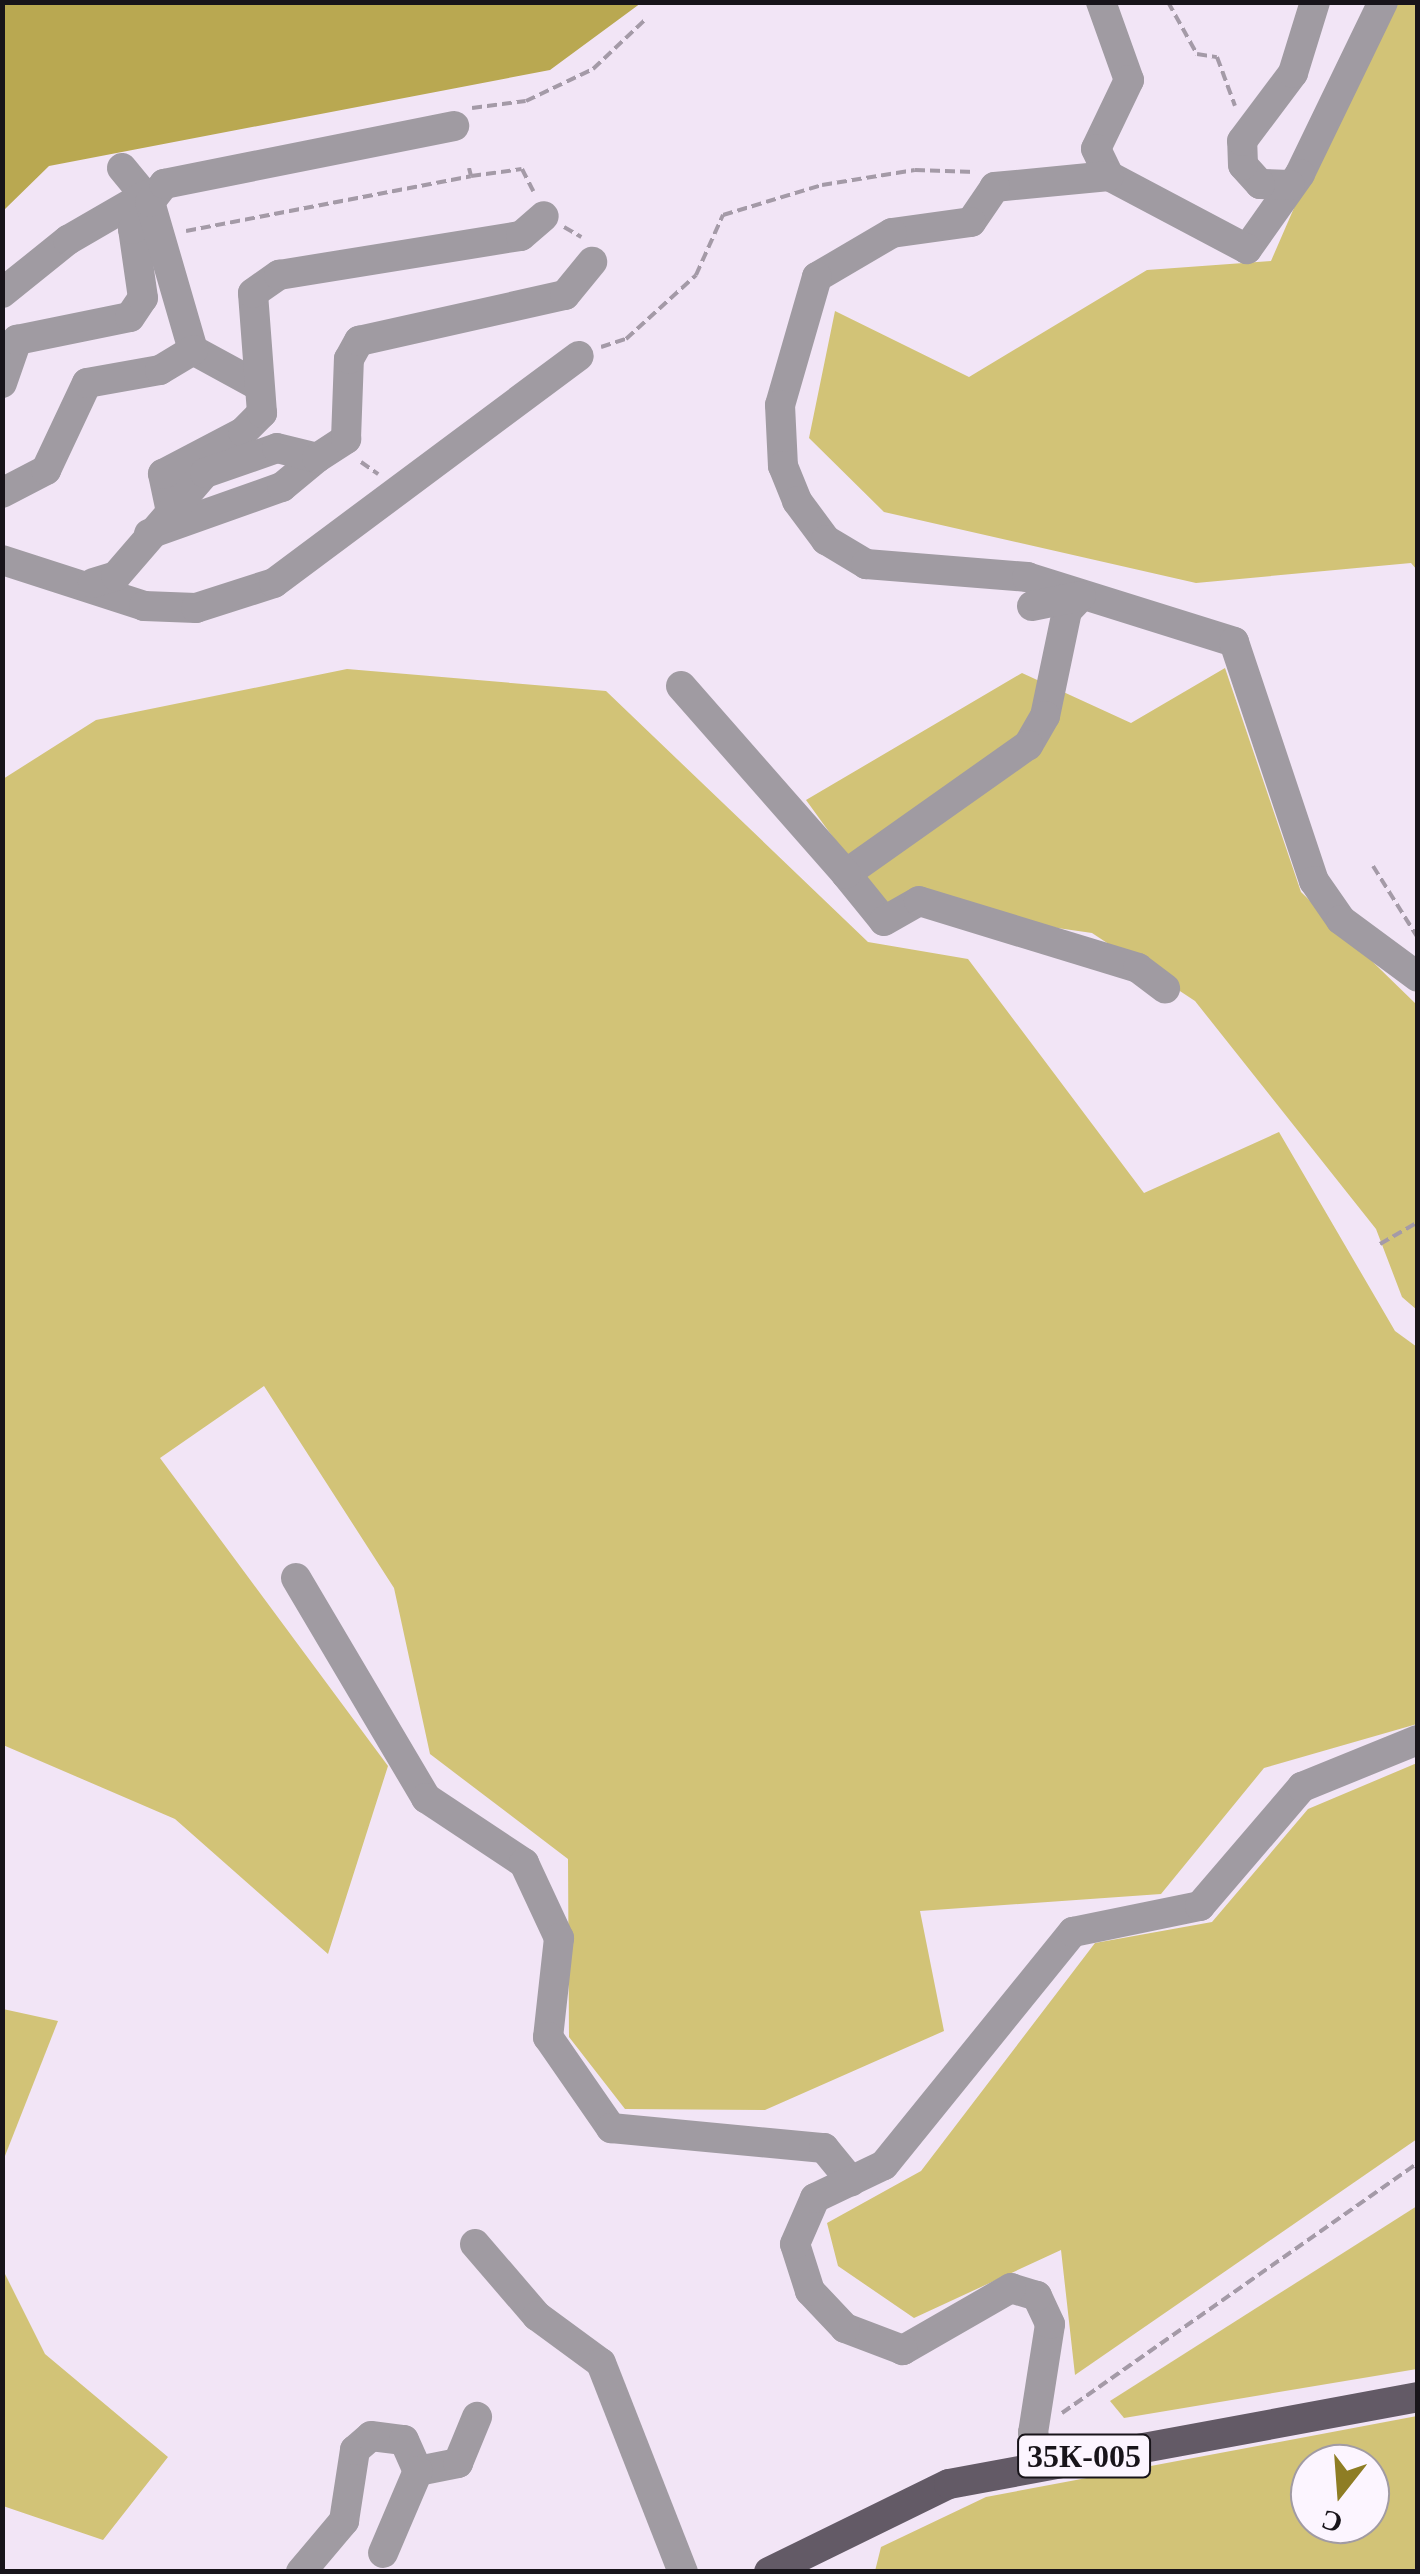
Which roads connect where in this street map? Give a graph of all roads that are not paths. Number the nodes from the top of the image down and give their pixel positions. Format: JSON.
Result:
{"nodes":[{"id":1,"x":1101,"y":2,"type":"edge"},
{"id":2,"x":1314,"y":2,"type":"edge"},
{"id":3,"x":1383,"y":2,"type":"edge"},
{"id":4,"x":454,"y":126,"type":"dead end"},
{"id":5,"x":122,"y":168,"type":"dead end"},
{"id":6,"x":1109,"y":176,"type":"junction"},
{"id":7,"x":1290,"y":186,"type":"junction"},
{"id":8,"x":151,"y":212,"type":"junction"},
{"id":9,"x":544,"y":216,"type":"dead end"},
{"id":10,"x":592,"y":262,"type":"dead end"},
{"id":11,"x":2,"y":292,"type":"edge"},
{"id":12,"x":193,"y":350,"type":"junction"},
{"id":13,"x":580,"y":356,"type":"road end"},
{"id":14,"x":2,"y":383,"type":"edge"},
{"id":15,"x":259,"y":386,"type":"junction"},
{"id":16,"x":327,"y":451,"type":"junction"},
{"id":17,"x":2,"y":493,"type":"edge"},
{"id":18,"x":170,"y":506,"type":"junction"},
{"id":19,"x":149,"y":534,"type":"junction"},
{"id":20,"x":2,"y":560,"type":"edge"},
{"id":21,"x":93,"y":583,"type":"junction"},
{"id":22,"x":1081,"y":596,"type":"junction"},
{"id":23,"x":1032,"y":606,"type":"dead end"},
{"id":24,"x":681,"y":686,"type":"dead end"},
{"id":25,"x":846,"y":874,"type":"junction"},
{"id":26,"x":1418,"y":978,"type":"edge"},
{"id":27,"x":1165,"y":988,"type":"dead end"},
{"id":28,"x":296,"y":1578,"type":"dead end"},
{"id":29,"x":1418,"y":1740,"type":"edge"},
{"id":30,"x":850,"y":2181,"type":"junction"},
{"id":31,"x":476,"y":2244,"type":"dead end"},
{"id":32,"x":1418,"y":2397,"type":"edge"},
{"id":33,"x":477,"y":2417,"type":"dead end"},
{"id":34,"x":1037,"y":2448,"type":"junction"},
{"id":35,"x":418,"y":2471,"type":"junction"},
{"id":36,"x":384,"y":2553,"type":"dead end"},
{"id":37,"x":302,"y":2572,"type":"edge"},
{"id":38,"x":683,"y":2572,"type":"edge"},
{"id":39,"x":769,"y":2572,"type":"edge"}],
"edges":[{"from":1,"to":6,"type":"lane"},
{"from":2,"to":7,"type":"lane"},
{"from":3,"to":7,"type":"lane"},
{"from":4,"to":8,"type":"lane"},
{"from":5,"to":8,"type":"lane"},
{"from":6,"to":7,"type":"lane"},
{"from":6,"to":22,"type":"lane"},
{"from":8,"to":11,"type":"lane"},
{"from":8,"to":12,"type":"lane"},
{"from":8,"to":14,"type":"lane"},
{"from":9,"to":15,"type":"lane"},
{"from":10,"to":16,"type":"lane"},
{"from":12,"to":15,"type":"lane"},
{"from":12,"to":17,"type":"lane"},
{"from":13,"to":21,"type":"lane"},
{"from":15,"to":18,"type":"lane"},
{"from":16,"to":18,"type":"lane"},
{"from":16,"to":19,"type":"lane"},
{"from":18,"to":19,"type":"lane"},
{"from":19,"to":21,"type":"lane"},
{"from":20,"to":21,"type":"lane"},
{"from":22,"to":23,"type":"lane"},
{"from":22,"to":25,"type":"lane"},
{"from":22,"to":26,"type":"lane"},
{"from":24,"to":25,"type":"lane"},
{"from":25,"to":27,"type":"lane"},
{"from":28,"to":30,"type":"lane"},
{"from":29,"to":30,"type":"lane"},
{"from":30,"to":34,"type":"lane"},
{"from":31,"to":38,"type":"lane"},
{"from":32,"to":34,"type":"main road","number":"35К-005"},
{"from":33,"to":35,"type":"lane"},
{"from":34,"to":39,"type":"main road","number":"35К-005"},
{"from":35,"to":36,"type":"lane"},
{"from":35,"to":37,"type":"lane"}]}
